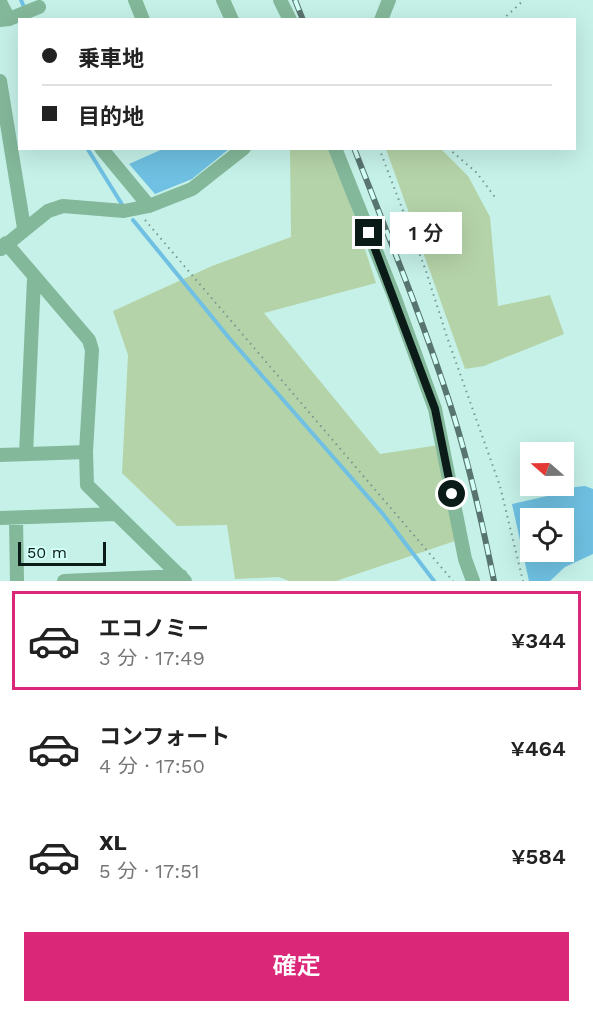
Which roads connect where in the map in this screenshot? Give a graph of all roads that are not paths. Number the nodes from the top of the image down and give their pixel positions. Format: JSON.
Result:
{"nodes":[{"id":1,"x":135,"y":0,"type":"edge"},
{"id":2,"x":223,"y":0,"type":"edge"},
{"id":3,"x":280,"y":0,"type":"edge"},
{"id":4,"x":389,"y":0,"type":"edge"},
{"id":5,"x":0,"y":2,"type":"edge"},
{"id":6,"x":40,"y":9,"type":"edge"},
{"id":7,"x":142,"y":18,"type":"edge"},
{"id":8,"x":231,"y":18,"type":"edge"},
{"id":9,"x":289,"y":18,"type":"edge"},
{"id":10,"x":382,"y":18,"type":"edge"},
{"id":11,"x":5,"y":20,"type":"edge"},
{"id":12,"x":0,"y":81,"type":"edge"},
{"id":13,"x":102,"y":150,"type":"edge"},
{"id":14,"x":241,"y":150,"type":"edge"},
{"id":15,"x":336,"y":150,"type":"edge"},
{"id":16,"x":143,"y":207,"type":"junction"},
{"id":17,"x":24,"y":228,"type":"junction"},
{"id":18,"x":3,"y":247,"type":"edge"},
{"id":19,"x":34,"y":279,"type":"junction"},
{"id":20,"x":86,"y":452,"type":"junction"},
{"id":21,"x":26,"y":454,"type":"junction"},
{"id":22,"x":0,"y":455,"type":"edge"},
{"id":23,"x":117,"y":514,"type":"junction"},
{"id":24,"x":0,"y":518,"type":"edge"},
{"id":25,"x":16,"y":518,"type":"junction"},
{"id":26,"x":183,"y":578,"type":"edge"},
{"id":27,"x":17,"y":581,"type":"edge"},
{"id":28,"x":64,"y":581,"type":"edge"},
{"id":29,"x":473,"y":581,"type":"edge"}],
"edges":[{"from":1,"to":7,"type":"street"},
{"from":2,"to":8,"type":"street"},
{"from":3,"to":9,"type":"street"},
{"from":4,"to":10,"type":"street"},
{"from":5,"to":11,"type":"street"},
{"from":6,"to":11,"type":"street"},
{"from":12,"to":17,"type":"street"},
{"from":13,"to":16,"type":"street"},
{"from":14,"to":16,"type":"street"},
{"from":15,"to":29,"type":"street"},
{"from":16,"to":17,"type":"street"},
{"from":17,"to":18,"type":"street"},
{"from":18,"to":19,"type":"street"},
{"from":19,"to":20,"type":"street"},
{"from":19,"to":21,"type":"street"},
{"from":20,"to":21,"type":"street"},
{"from":20,"to":23,"type":"street"},
{"from":21,"to":22,"type":"street"},
{"from":23,"to":25,"type":"street"},
{"from":23,"to":26,"type":"street"},
{"from":24,"to":25,"type":"street"},
{"from":25,"to":27,"type":"street"},
{"from":26,"to":28,"type":"street"}]}
